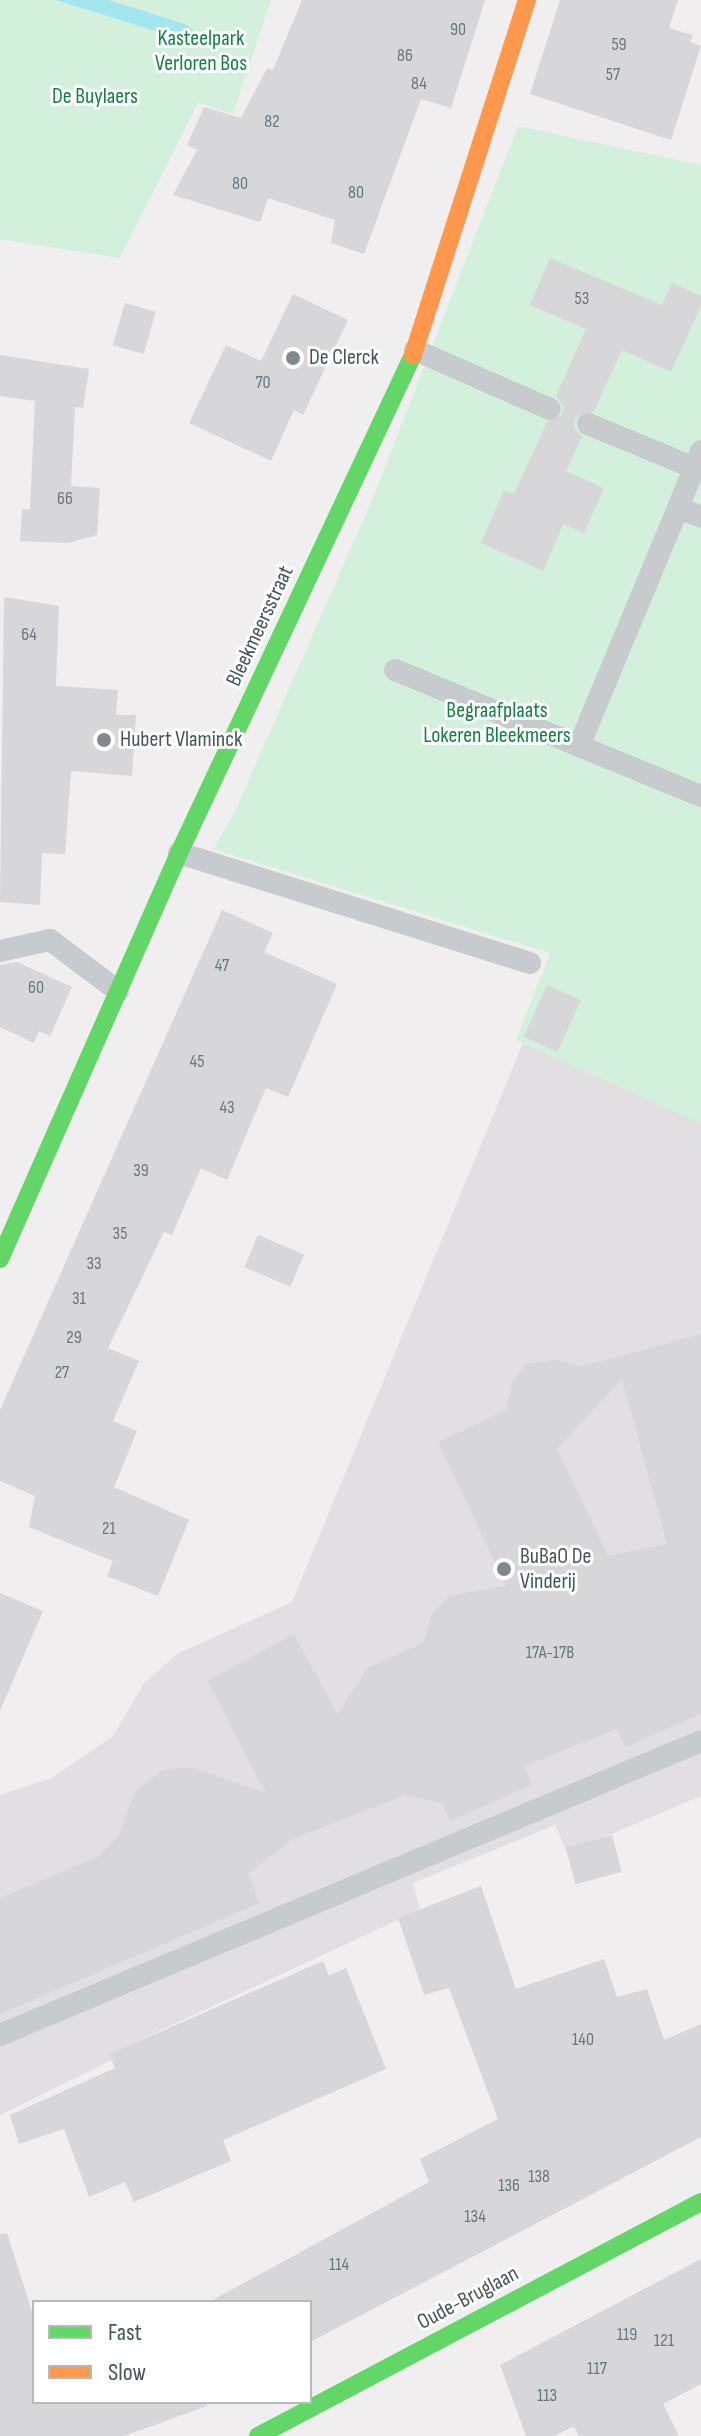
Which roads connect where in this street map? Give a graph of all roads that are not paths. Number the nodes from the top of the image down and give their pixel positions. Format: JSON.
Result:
{"nodes":[{"id":1,"x":527,"y":0,"type":"edge"},
{"id":2,"x":415,"y":350,"type":"junction"},
{"id":3,"x":550,"y":409,"type":"dead end"},
{"id":4,"x":588,"y":424,"type":"dead end"},
{"id":5,"x":698,"y":460,"type":"edge"},
{"id":6,"x":678,"y":508,"type":"junction"},
{"id":7,"x":701,"y":517,"type":"edge"},
{"id":8,"x":395,"y":670,"type":"dead end"},
{"id":9,"x":579,"y":746,"type":"junction"},
{"id":10,"x":701,"y":796,"type":"edge"},
{"id":11,"x":179,"y":853,"type":"junction"},
{"id":12,"x":0,"y":951,"type":"edge"},
{"id":13,"x":530,"y":963,"type":"dead end"},
{"id":14,"x":118,"y":991,"type":"junction"},
{"id":15,"x":0,"y":1259,"type":"edge"},
{"id":16,"x":701,"y":1741,"type":"edge"},
{"id":17,"x":0,"y":2035,"type":"edge"},
{"id":18,"x":701,"y":2202,"type":"edge"},
{"id":19,"x":258,"y":2436,"type":"edge"}],
"edges":[{"from":1,"to":2,"type":"street","name":"Bleekmeersstraat"},
{"from":2,"to":3,"type":"lane"},
{"from":2,"to":11,"type":"street","name":"Bleekmeersstraat"},
{"from":4,"to":5,"type":"lane"},
{"from":5,"to":6,"type":"lane"},
{"from":6,"to":7,"type":"lane"},
{"from":6,"to":9,"type":"lane"},
{"from":8,"to":9,"type":"lane"},
{"from":9,"to":10,"type":"lane"},
{"from":11,"to":13,"type":"lane"},
{"from":11,"to":14,"type":"street","name":"Bleekmeersstraat"},
{"from":12,"to":14,"type":"lane"},
{"from":14,"to":15,"type":"street","name":"Bleekmeersstraat"},
{"from":16,"to":17,"type":"lane"},
{"from":18,"to":19,"type":"street","name":"Oude-Bruglaan"}]}
